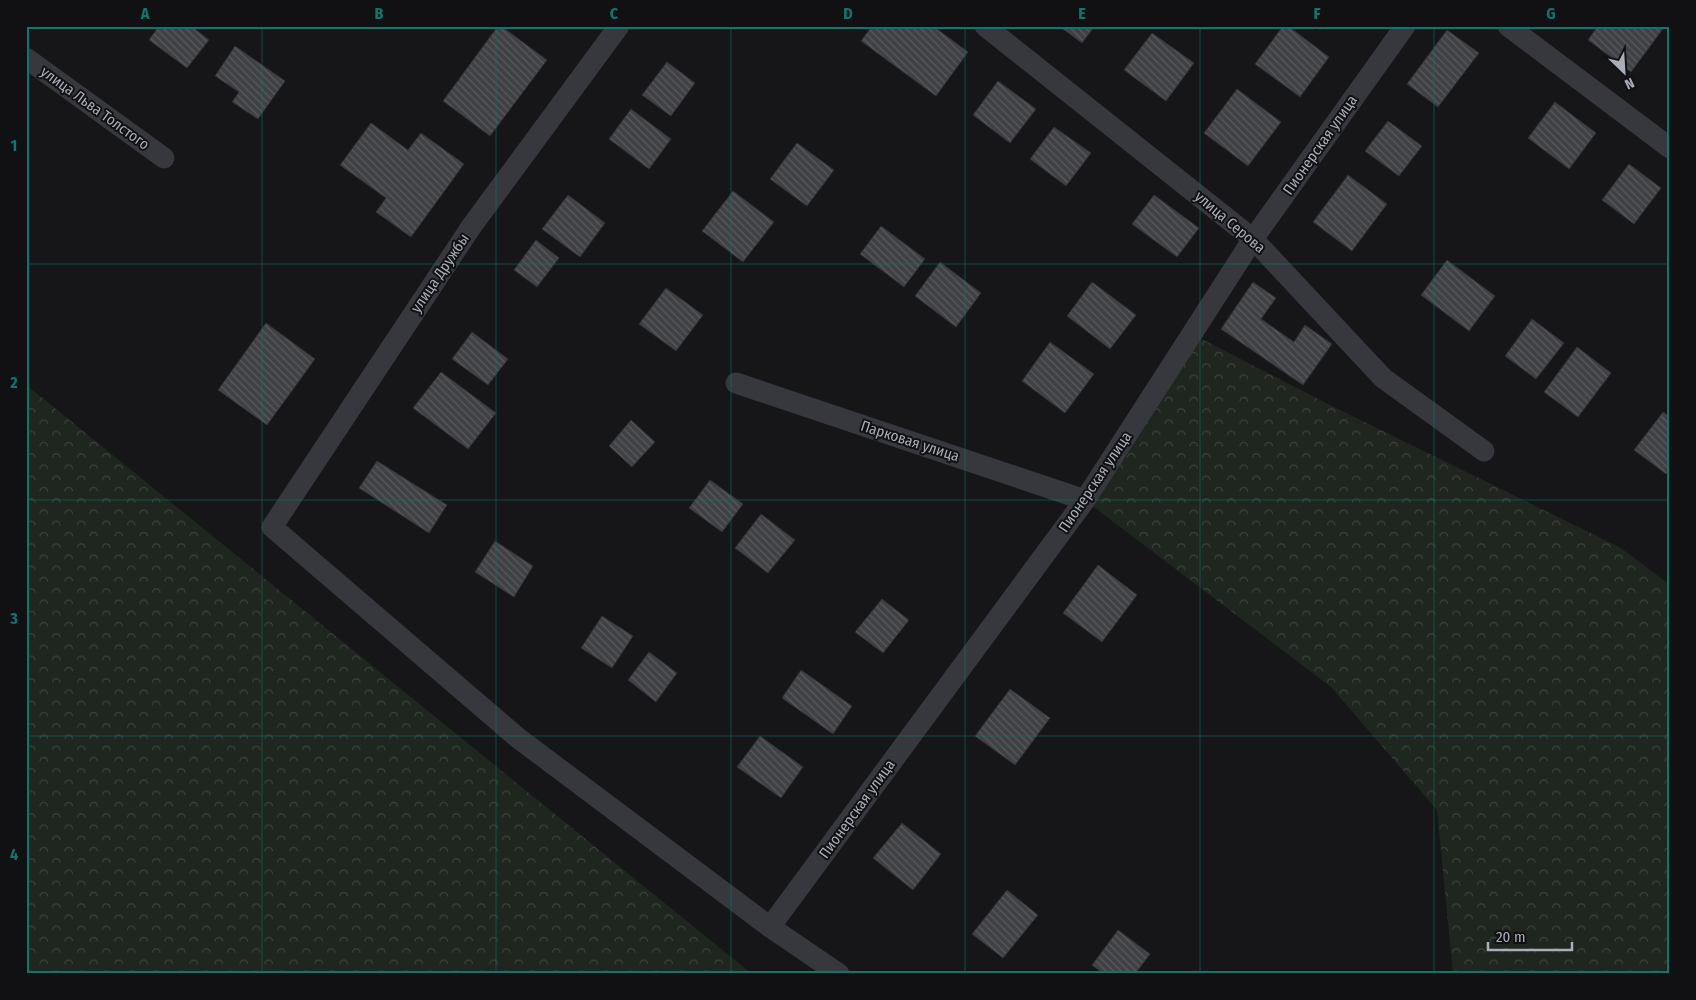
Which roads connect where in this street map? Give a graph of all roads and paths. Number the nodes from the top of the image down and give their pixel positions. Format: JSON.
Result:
{"nodes":[{"id":1,"x":619,"y":26,"type":"edge"},
{"id":2,"x":985,"y":26,"type":"edge"},
{"id":3,"x":1405,"y":26,"type":"edge"},
{"id":4,"x":1508,"y":26,"type":"edge"},
{"id":5,"x":26,"y":58,"type":"edge"},
{"id":6,"x":1670,"y":148,"type":"edge"},
{"id":7,"x":164,"y":158,"type":"dead end"},
{"id":8,"x":1253,"y":239,"type":"junction"},
{"id":9,"x":736,"y":383,"type":"dead end"},
{"id":10,"x":1484,"y":451,"type":"dead end"},
{"id":11,"x":1085,"y":500,"type":"junction"},
{"id":12,"x":770,"y":927,"type":"junction"},
{"id":13,"x":839,"y":974,"type":"edge"}],
"edges":[{"from":1,"to":12,"type":"street","name":"улица Дружбы"},
{"from":2,"to":8,"type":"street","name":"улица Серова"},
{"from":3,"to":8,"type":"street","name":"Пионерская улица"},
{"from":4,"to":6,"type":"street"},
{"from":5,"to":7,"type":"street","name":"улица Льва Толстого"},
{"from":8,"to":10,"type":"street","name":"улица Серова"},
{"from":8,"to":11,"type":"street","name":"Пионерская улица"},
{"from":9,"to":11,"type":"street","name":"Парковая улица"},
{"from":11,"to":12,"type":"street","name":"Пионерская улица"},
{"from":12,"to":13,"type":"street"}]}
